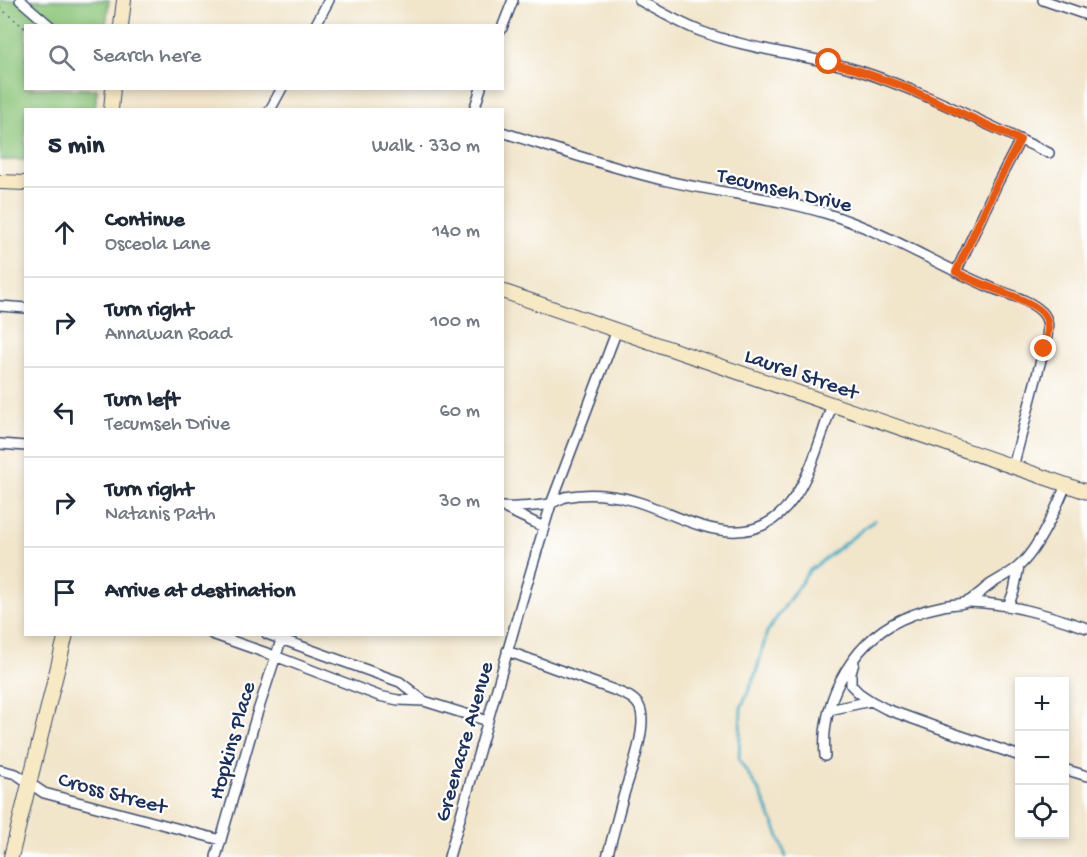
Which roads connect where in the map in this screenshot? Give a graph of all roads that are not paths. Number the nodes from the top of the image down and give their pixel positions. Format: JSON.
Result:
{"nodes":[{"id":1,"x":20,"y":0,"type":"edge"},
{"id":2,"x":124,"y":0,"type":"edge"},
{"id":3,"x":329,"y":0,"type":"edge"},
{"id":4,"x":513,"y":0,"type":"edge"},
{"id":5,"x":639,"y":0,"type":"edge"},
{"id":6,"x":1043,"y":0,"type":"edge"},
{"id":7,"x":1087,"y":15,"type":"edge"},
{"id":8,"x":48,"y":24,"type":"edge"},
{"id":9,"x":121,"y":24,"type":"edge"},
{"id":10,"x":316,"y":24,"type":"edge"},
{"id":11,"x":504,"y":24,"type":"edge"},
{"id":12,"x":113,"y":90,"type":"edge"},
{"id":13,"x":281,"y":90,"type":"edge"},
{"id":14,"x":480,"y":90,"type":"edge"},
{"id":15,"x":111,"y":108,"type":"edge"},
{"id":16,"x":271,"y":108,"type":"edge"},
{"id":17,"x":475,"y":108,"type":"edge"},
{"id":18,"x":504,"y":133,"type":"edge"},
{"id":19,"x":1020,"y":140,"type":"junction"},
{"id":20,"x":1049,"y":153,"type":"dead end"},
{"id":21,"x":0,"y":182,"type":"edge"},
{"id":22,"x":24,"y":183,"type":"edge"},
{"id":23,"x":956,"y":272,"type":"junction"},
{"id":24,"x":504,"y":292,"type":"edge"},
{"id":25,"x":0,"y":306,"type":"edge"},
{"id":26,"x":24,"y":308,"type":"edge"},
{"id":27,"x":617,"y":330,"type":"junction"},
{"id":28,"x":832,"y":404,"type":"junction"},
{"id":29,"x":0,"y":444,"type":"edge"},
{"id":30,"x":24,"y":446,"type":"edge"},
{"id":31,"x":1014,"y":467,"type":"junction"},
{"id":32,"x":1066,"y":485,"type":"junction"},
{"id":33,"x":1087,"y":492,"type":"edge"},
{"id":34,"x":552,"y":504,"type":"junction"},
{"id":35,"x":504,"y":508,"type":"edge"},
{"id":36,"x":504,"y":508,"type":"edge"},
{"id":37,"x":544,"y":527,"type":"junction"},
{"id":38,"x":1019,"y":566,"type":"junction"},
{"id":39,"x":968,"y":602,"type":"junction"},
{"id":40,"x":1008,"y":606,"type":"junction"},
{"id":41,"x":1087,"y":628,"type":"edge"},
{"id":42,"x":66,"y":636,"type":"edge"},
{"id":43,"x":218,"y":636,"type":"edge"},
{"id":44,"x":282,"y":637,"type":"edge"},
{"id":45,"x":507,"y":651,"type":"junction"},
{"id":46,"x":858,"y":654,"type":"junction"},
{"id":47,"x":275,"y":656,"type":"junction"},
{"id":48,"x":424,"y":701,"type":"junction"},
{"id":49,"x":871,"y":701,"type":"junction"},
{"id":50,"x":829,"y":710,"type":"junction"},
{"id":51,"x":488,"y":721,"type":"junction"},
{"id":52,"x":1015,"y":754,"type":"edge"},
{"id":53,"x":825,"y":756,"type":"dead end"},
{"id":54,"x":0,"y":770,"type":"edge"},
{"id":55,"x":1069,"y":770,"type":"edge"},
{"id":56,"x":1087,"y":776,"type":"edge"},
{"id":57,"x":30,"y":783,"type":"junction"},
{"id":58,"x":221,"y":840,"type":"junction"},
{"id":59,"x":12,"y":857,"type":"edge"},
{"id":60,"x":216,"y":857,"type":"edge"},
{"id":61,"x":449,"y":857,"type":"edge"},
{"id":62,"x":607,"y":857,"type":"edge"}],
"edges":[{"from":1,"to":8,"type":"street"},
{"from":2,"to":9,"type":"street"},
{"from":3,"to":10,"type":"street"},
{"from":4,"to":11,"type":"street"},
{"from":5,"to":19,"type":"street"},
{"from":6,"to":7,"type":"street"},
{"from":12,"to":15,"type":"street"},
{"from":13,"to":16,"type":"street"},
{"from":14,"to":17,"type":"street"},
{"from":18,"to":23,"type":"street","name":"Tecumseh Drive"},
{"from":19,"to":20,"type":"street"},
{"from":19,"to":23,"type":"street"},
{"from":21,"to":22,"type":"street"},
{"from":23,"to":31,"type":"street","name":"Tecumseh Drive"},
{"from":24,"to":27,"type":"street","name":"Laurel Street"},
{"from":25,"to":26,"type":"street"},
{"from":27,"to":28,"type":"street","name":"Laurel Street"},
{"from":27,"to":34,"type":"street","name":"Greenacre Avenue"},
{"from":28,"to":31,"type":"street","name":"Laurel Street"},
{"from":28,"to":34,"type":"street"},
{"from":29,"to":30,"type":"street"},
{"from":31,"to":32,"type":"street","name":"Laurel Street"},
{"from":32,"to":33,"type":"street","name":"Laurel Street"},
{"from":32,"to":38,"type":"street"},
{"from":34,"to":35,"type":"street"},
{"from":34,"to":37,"type":"street","name":"Greenacre Avenue"},
{"from":36,"to":37,"type":"street"},
{"from":37,"to":45,"type":"street","name":"Greenacre Avenue"},
{"from":38,"to":39,"type":"street"},
{"from":38,"to":40,"type":"street"},
{"from":39,"to":40,"type":"street"},
{"from":39,"to":46,"type":"street"},
{"from":40,"to":41,"type":"street"},
{"from":42,"to":57,"type":"street"},
{"from":43,"to":47,"type":"street"},
{"from":44,"to":47,"type":"street","name":"Hopkins Place"},
{"from":44,"to":48,"type":"street"},
{"from":45,"to":51,"type":"street","name":"Greenacre Avenue"},
{"from":45,"to":62,"type":"street"},
{"from":46,"to":49,"type":"street"},
{"from":46,"to":50,"type":"street"},
{"from":47,"to":48,"type":"street"},
{"from":47,"to":58,"type":"street","name":"Hopkins Place"},
{"from":48,"to":51,"type":"street"},
{"from":49,"to":50,"type":"street"},
{"from":49,"to":52,"type":"street"},
{"from":50,"to":53,"type":"street"},
{"from":51,"to":61,"type":"street","name":"Greenacre Avenue"},
{"from":54,"to":57,"type":"street","name":"Cross Street"},
{"from":55,"to":56,"type":"street"},
{"from":57,"to":58,"type":"street","name":"Cross Street"},
{"from":57,"to":59,"type":"street"},
{"from":58,"to":60,"type":"street","name":"Hopkins Place"}]}
